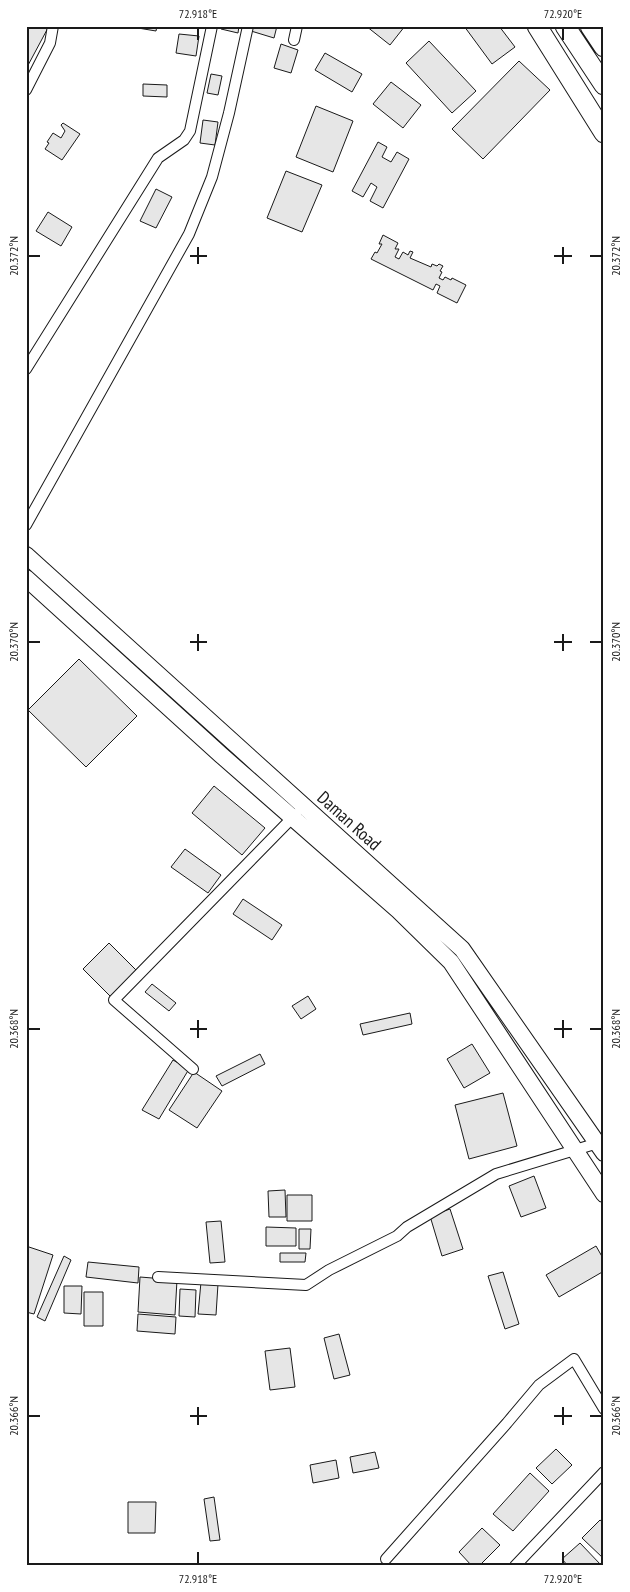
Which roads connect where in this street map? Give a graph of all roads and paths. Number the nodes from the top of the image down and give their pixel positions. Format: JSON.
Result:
{"nodes":[{"id":1,"x":53,"y":26,"type":"edge"},
{"id":2,"x":212,"y":26,"type":"edge"},
{"id":3,"x":248,"y":26,"type":"edge"},
{"id":4,"x":297,"y":26,"type":"edge"},
{"id":5,"x":537,"y":26,"type":"edge"},
{"id":6,"x":565,"y":26,"type":"edge"},
{"id":7,"x":590,"y":26,"type":"edge"},
{"id":8,"x":294,"y":40,"type":"dead end"},
{"id":9,"x":604,"y":47,"type":"edge"},
{"id":10,"x":604,"y":85,"type":"edge"},
{"id":11,"x":26,"y":90,"type":"edge"},
{"id":12,"x":604,"y":133,"type":"edge"},
{"id":13,"x":26,"y":369,"type":"edge"},
{"id":14,"x":26,"y":524,"type":"edge"},
{"id":15,"x":26,"y":555,"type":"edge"},
{"id":16,"x":26,"y":578,"type":"edge"},
{"id":17,"x":298,"y":812,"type":"junction"},
{"id":18,"x":193,"y":1069,"type":"dead end"},
{"id":19,"x":601,"y":1148,"type":"edge"},
{"id":20,"x":574,"y":1150,"type":"junction"},
{"id":21,"x":604,"y":1194,"type":"edge"},
{"id":22,"x":158,"y":1277,"type":"dead end"},
{"id":23,"x":604,"y":1409,"type":"edge"},
{"id":24,"x":604,"y":1472,"type":"edge"},
{"id":25,"x":386,"y":1559,"type":"dead end"},
{"id":26,"x":515,"y":1566,"type":"edge"}],
"edges":[{"from":1,"to":11,"type":"street"},
{"from":2,"to":13,"type":"street"},
{"from":3,"to":14,"type":"street"},
{"from":4,"to":8,"type":"street"},
{"from":5,"to":12,"type":"highway"},
{"from":6,"to":10,"type":"highway"},
{"from":7,"to":9,"type":"highway"},
{"from":15,"to":17,"type":"main road","name":"Daman Road"},
{"from":16,"to":17,"type":"main road"},
{"from":17,"to":18,"type":"street"},
{"from":17,"to":19,"type":"main road","name":"Daman Road"},
{"from":17,"to":20,"type":"main road"},
{"from":19,"to":20,"type":"street"},
{"from":20,"to":21,"type":"main road"},
{"from":20,"to":22,"type":"street"},
{"from":23,"to":25,"type":"street"},
{"from":24,"to":26,"type":"street"}]}
